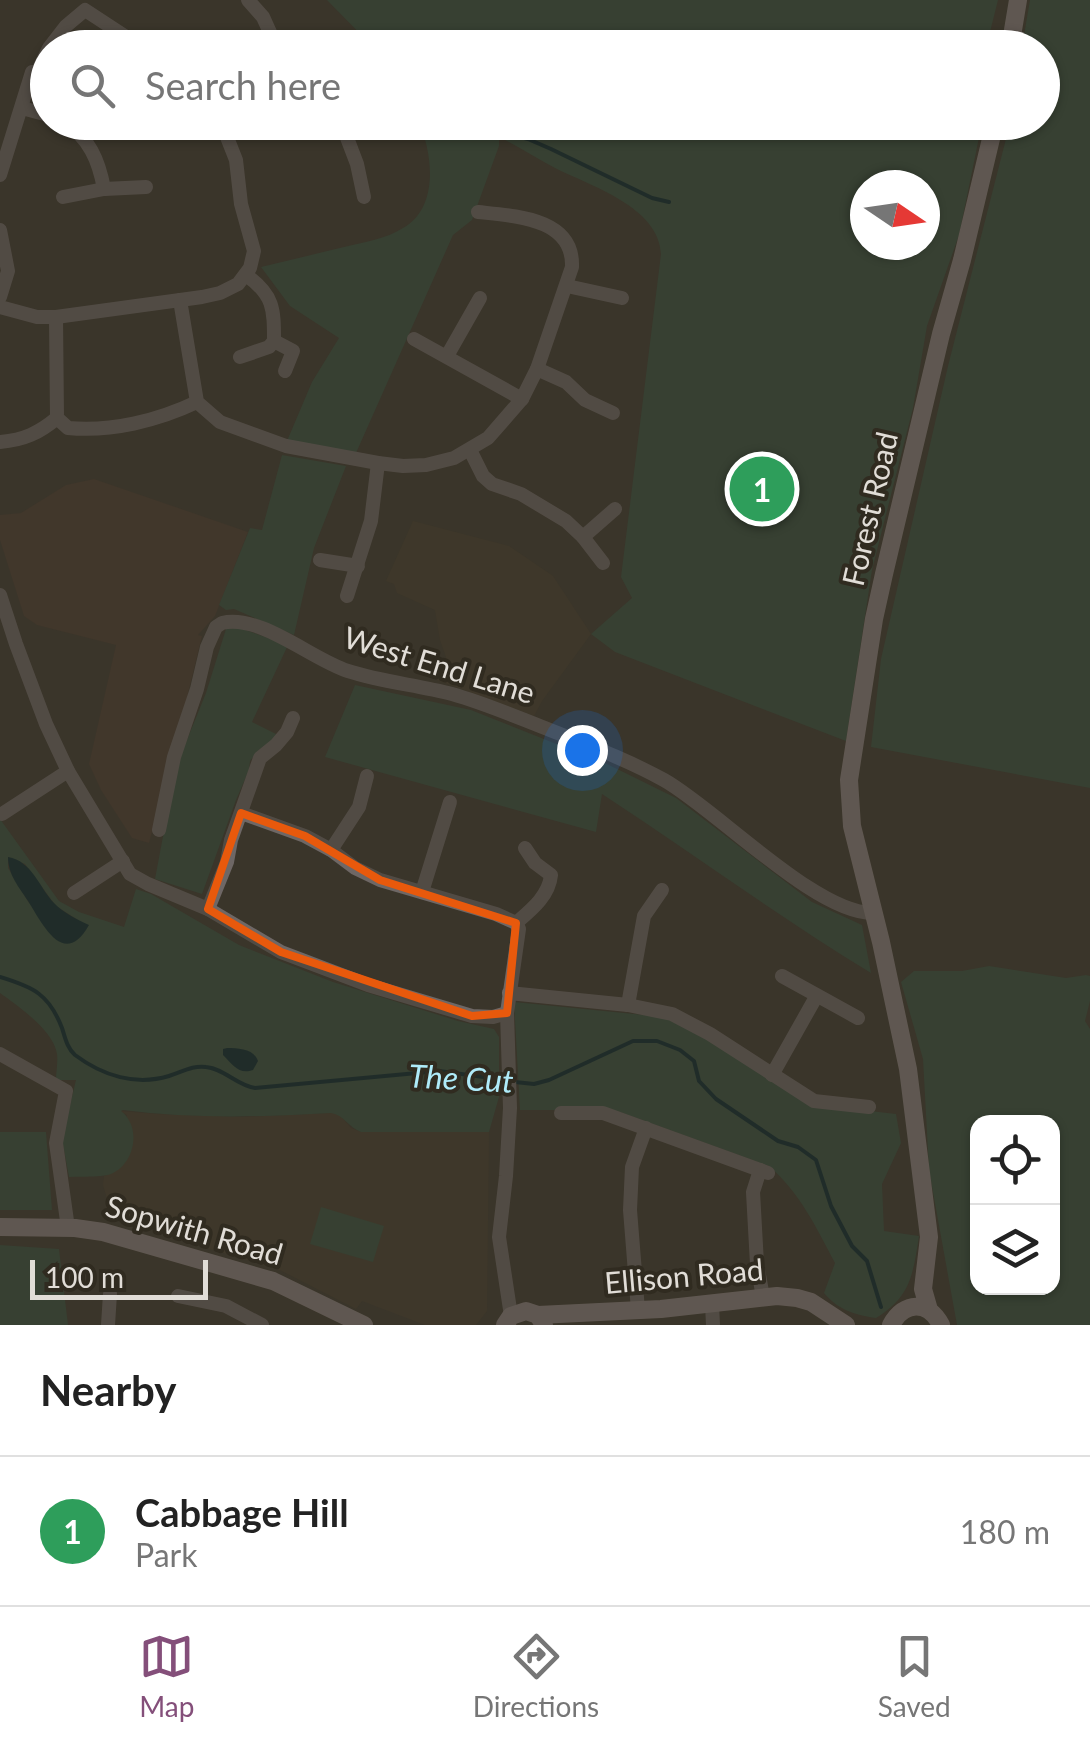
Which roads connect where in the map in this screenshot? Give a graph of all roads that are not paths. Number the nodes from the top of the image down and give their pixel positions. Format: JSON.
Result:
{"nodes":[{"id":1,"x":248,"y":0,"type":"edge"},
{"id":2,"x":1018,"y":0,"type":"edge"},
{"id":3,"x":65,"y":30,"type":"edge"},
{"id":4,"x":117,"y":30,"type":"edge"},
{"id":5,"x":269,"y":30,"type":"edge"},
{"id":6,"x":1013,"y":30,"type":"edge"},
{"id":7,"x":30,"y":79,"type":"edge"},
{"id":8,"x":22,"y":108,"type":"junction"},
{"id":9,"x":30,"y":110,"type":"edge"},
{"id":10,"x":85,"y":140,"type":"edge"},
{"id":11,"x":229,"y":140,"type":"edge"},
{"id":12,"x":348,"y":140,"type":"edge"},
{"id":13,"x":991,"y":140,"type":"edge"},
{"id":14,"x":0,"y":175,"type":"edge"},
{"id":15,"x":146,"y":187,"type":"dead end"},
{"id":16,"x":104,"y":188,"type":"junction"},
{"id":17,"x":63,"y":197,"type":"dead end"},
{"id":18,"x":364,"y":197,"type":"dead end"},
{"id":19,"x":478,"y":212,"type":"dead end"},
{"id":20,"x":0,"y":230,"type":"edge"},
{"id":21,"x":246,"y":275,"type":"junction"},
{"id":22,"x":567,"y":286,"type":"junction"},
{"id":23,"x":0,"y":297,"type":"edge"},
{"id":24,"x":480,"y":298,"type":"dead end"},
{"id":25,"x":622,"y":298,"type":"dead end"},
{"id":26,"x":180,"y":300,"type":"junction"},
{"id":27,"x":0,"y":306,"type":"edge"},
{"id":28,"x":56,"y":317,"type":"junction"},
{"id":29,"x":414,"y":339,"type":"dead end"},
{"id":30,"x":274,"y":342,"type":"junction"},
{"id":31,"x":447,"y":356,"type":"junction"},
{"id":32,"x":240,"y":357,"type":"dead end"},
{"id":33,"x":537,"y":369,"type":"junction"},
{"id":34,"x":285,"y":371,"type":"dead end"},
{"id":35,"x":522,"y":399,"type":"junction"},
{"id":36,"x":197,"y":402,"type":"junction"},
{"id":37,"x":612,"y":413,"type":"dead end"},
{"id":38,"x":58,"y":418,"type":"junction"},
{"id":39,"x":0,"y":442,"type":"edge"},
{"id":40,"x":470,"y":450,"type":"junction"},
{"id":41,"x":378,"y":464,"type":"junction"},
{"id":42,"x":615,"y":510,"type":"dead end"},
{"id":43,"x":583,"y":537,"type":"junction"},
{"id":44,"x":320,"y":560,"type":"dead end"},
{"id":45,"x":604,"y":563,"type":"dead end"},
{"id":46,"x":358,"y":566,"type":"junction"},
{"id":47,"x":0,"y":595,"type":"edge"},
{"id":48,"x":347,"y":596,"type":"dead end"},
{"id":49,"x":292,"y":718,"type":"dead end"},
{"id":50,"x":68,"y":770,"type":"junction"},
{"id":51,"x":367,"y":776,"type":"dead end"},
{"id":52,"x":450,"y":802,"type":"dead end"},
{"id":53,"x":241,"y":813,"type":"junction"},
{"id":54,"x":2,"y":814,"type":"edge"},
{"id":55,"x":160,"y":830,"type":"dead end"},
{"id":56,"x":526,"y":848,"type":"dead end"},
{"id":57,"x":331,"y":850,"type":"junction"},
{"id":58,"x":123,"y":861,"type":"junction"},
{"id":59,"x":662,"y":890,"type":"dead end"},
{"id":60,"x":422,"y":892,"type":"junction"},
{"id":61,"x":74,"y":893,"type":"dead end"},
{"id":62,"x":208,"y":909,"type":"junction"},
{"id":63,"x":874,"y":913,"type":"junction"},
{"id":64,"x":516,"y":923,"type":"junction"},
{"id":65,"x":782,"y":976,"type":"dead end"},
{"id":66,"x":509,"y":993,"type":"junction"},
{"id":67,"x":816,"y":996,"type":"junction"},
{"id":68,"x":628,"y":1005,"type":"junction"},
{"id":69,"x":507,"y":1013,"type":"junction"},
{"id":70,"x":858,"y":1018,"type":"dead end"},
{"id":71,"x":0,"y":1054,"type":"edge"},
{"id":72,"x":772,"y":1075,"type":"junction"},
{"id":73,"x":869,"y":1107,"type":"dead end"},
{"id":74,"x":561,"y":1113,"type":"dead end"},
{"id":75,"x":646,"y":1128,"type":"junction"},
{"id":76,"x":0,"y":1226,"type":"edge"},
{"id":77,"x":68,"y":1228,"type":"junction"},
{"id":78,"x":923,"y":1274,"type":"junction"},
{"id":79,"x":110,"y":1294,"type":"dead end"},
{"id":80,"x":178,"y":1296,"type":"dead end"},
{"id":81,"x":764,"y":1297,"type":"junction"},
{"id":82,"x":712,"y":1304,"type":"junction"},
{"id":83,"x":638,"y":1310,"type":"junction"},
{"id":84,"x":525,"y":1318,"type":"edge"},
{"id":85,"x":935,"y":1318,"type":"edge"},
{"id":86,"x":572,"y":1320,"type":"edge"},
{"id":87,"x":892,"y":1321,"type":"edge"},
{"id":88,"x":259,"y":1324,"type":"edge"},
{"id":89,"x":108,"y":1325,"type":"edge"},
{"id":90,"x":364,"y":1325,"type":"edge"},
{"id":91,"x":713,"y":1325,"type":"edge"},
{"id":92,"x":846,"y":1325,"type":"edge"}],
"edges":[{"from":1,"to":5,"type":"street"},
{"from":2,"to":6,"type":"main road"},
{"from":3,"to":4,"type":"street"},
{"from":7,"to":8,"type":"street"},
{"from":8,"to":9,"type":"street"},
{"from":8,"to":14,"type":"street"},
{"from":10,"to":16,"type":"street"},
{"from":11,"to":21,"type":"street"},
{"from":12,"to":18,"type":"street"},
{"from":13,"to":63,"type":"main road","name":"Forest Road"},
{"from":15,"to":16,"type":"street"},
{"from":16,"to":17,"type":"street"},
{"from":19,"to":22,"type":"street"},
{"from":20,"to":23,"type":"street"},
{"from":21,"to":26,"type":"street"},
{"from":21,"to":30,"type":"street"},
{"from":22,"to":25,"type":"street"},
{"from":22,"to":33,"type":"street"},
{"from":24,"to":31,"type":"street"},
{"from":26,"to":28,"type":"street"},
{"from":26,"to":36,"type":"street"},
{"from":27,"to":28,"type":"street"},
{"from":28,"to":38,"type":"street"},
{"from":29,"to":31,"type":"street"},
{"from":30,"to":32,"type":"street"},
{"from":30,"to":34,"type":"street"},
{"from":31,"to":35,"type":"street"},
{"from":33,"to":35,"type":"street"},
{"from":33,"to":37,"type":"street"},
{"from":35,"to":40,"type":"street"},
{"from":36,"to":38,"type":"street"},
{"from":36,"to":41,"type":"street"},
{"from":38,"to":39,"type":"street"},
{"from":40,"to":41,"type":"street"},
{"from":40,"to":43,"type":"street"},
{"from":41,"to":46,"type":"street"},
{"from":42,"to":43,"type":"street"},
{"from":43,"to":45,"type":"street"},
{"from":44,"to":46,"type":"street"},
{"from":46,"to":48,"type":"street"},
{"from":47,"to":50,"type":"street"},
{"from":49,"to":53,"type":"street"},
{"from":50,"to":54,"type":"street"},
{"from":50,"to":58,"type":"street"},
{"from":51,"to":57,"type":"street"},
{"from":52,"to":60,"type":"street"},
{"from":53,"to":57,"type":"street"},
{"from":53,"to":62,"type":"street"},
{"from":55,"to":63,"type":"street","name":"West End Lane"},
{"from":56,"to":64,"type":"street"},
{"from":57,"to":60,"type":"street"},
{"from":58,"to":61,"type":"street"},
{"from":58,"to":62,"type":"street"},
{"from":59,"to":68,"type":"street"},
{"from":60,"to":64,"type":"street"},
{"from":62,"to":69,"type":"street"},
{"from":63,"to":78,"type":"main road","name":"Forest Road"},
{"from":64,"to":66,"type":"street"},
{"from":65,"to":67,"type":"street"},
{"from":66,"to":68,"type":"street"},
{"from":66,"to":69,"type":"street"},
{"from":67,"to":70,"type":"street"},
{"from":67,"to":72,"type":"street"},
{"from":68,"to":72,"type":"street"},
{"from":69,"to":84,"type":"street"},
{"from":71,"to":77,"type":"street"},
{"from":72,"to":73,"type":"street"},
{"from":74,"to":75,"type":"street"},
{"from":75,"to":81,"type":"street"},
{"from":75,"to":83,"type":"street"},
{"from":76,"to":77,"type":"main road","name":"Sopwith Road"},
{"from":77,"to":90,"type":"main road","name":"Sopwith Road"},
{"from":78,"to":85,"type":"main road"},
{"from":78,"to":87,"type":"main road"},
{"from":79,"to":89,"type":"street"},
{"from":80,"to":88,"type":"street"},
{"from":81,"to":82,"type":"main road","name":"Ellison Road"},
{"from":81,"to":92,"type":"main road","name":"Ellison Road"},
{"from":82,"to":83,"type":"main road","name":"Ellison Road"},
{"from":82,"to":91,"type":"street"},
{"from":83,"to":86,"type":"main road","name":"Ellison Road"},
{"from":84,"to":86,"type":"main road","name":"Ellison Road"},
{"from":85,"to":87,"type":"main road"}]}
